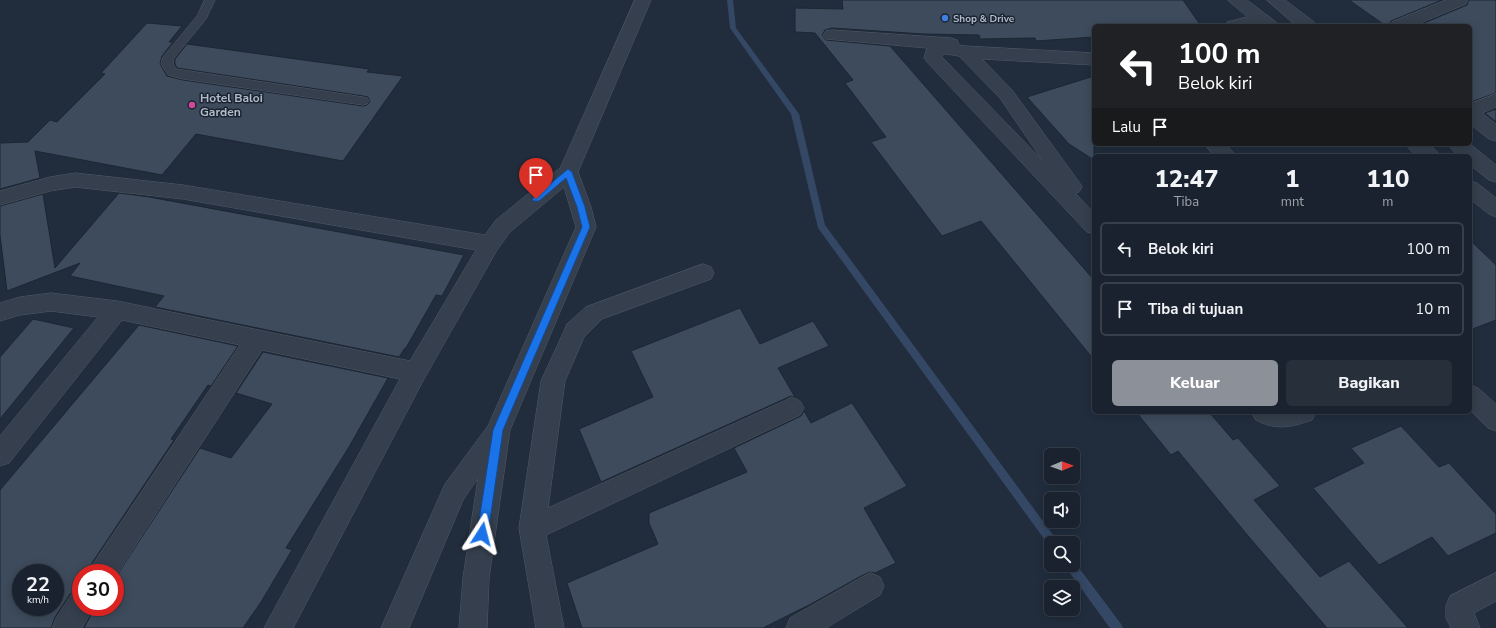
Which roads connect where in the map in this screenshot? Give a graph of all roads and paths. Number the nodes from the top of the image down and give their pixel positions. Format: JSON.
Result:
{"nodes":[{"id":1,"x":210,"y":0,"type":"edge"},
{"id":2,"x":643,"y":0,"type":"edge"},
{"id":3,"x":1236,"y":0,"type":"edge"},
{"id":4,"x":1275,"y":0,"type":"edge"},
{"id":5,"x":1460,"y":0,"type":"edge"},
{"id":6,"x":1264,"y":22,"type":"edge"},
{"id":7,"x":1248,"y":24,"type":"edge"},
{"id":8,"x":1305,"y":24,"type":"edge"},
{"id":9,"x":1403,"y":24,"type":"edge"},
{"id":10,"x":832,"y":35,"type":"dead end"},
{"id":11,"x":1092,"y":43,"type":"edge"},
{"id":12,"x":965,"y":52,"type":"junction"},
{"id":13,"x":1092,"y":59,"type":"edge"},
{"id":14,"x":1496,"y":100,"type":"edge"},
{"id":15,"x":363,"y":101,"type":"dead end"},
{"id":16,"x":1472,"y":110,"type":"edge"},
{"id":17,"x":1472,"y":116,"type":"edge"},
{"id":18,"x":1496,"y":134,"type":"edge"},
{"id":19,"x":1216,"y":146,"type":"edge"},
{"id":20,"x":1417,"y":146,"type":"edge"},
{"id":21,"x":1460,"y":146,"type":"edge"},
{"id":22,"x":1224,"y":154,"type":"edge"},
{"id":23,"x":1427,"y":154,"type":"edge"},
{"id":24,"x":1470,"y":154,"type":"edge"},
{"id":25,"x":1472,"y":156,"type":"edge"},
{"id":26,"x":568,"y":172,"type":"junction"},
{"id":27,"x":1496,"y":175,"type":"edge"},
{"id":28,"x":1472,"y":190,"type":"edge"},
{"id":29,"x":0,"y":198,"type":"edge"},
{"id":30,"x":1496,"y":209,"type":"edge"},
{"id":31,"x":1092,"y":224,"type":"edge"},
{"id":32,"x":490,"y":244,"type":"junction"},
{"id":33,"x":703,"y":273,"type":"dead end"},
{"id":34,"x":117,"y":310,"type":"junction"},
{"id":35,"x":0,"y":312,"type":"edge"},
{"id":36,"x":257,"y":339,"type":"junction"},
{"id":37,"x":416,"y":372,"type":"junction"},
{"id":38,"x":1472,"y":397,"type":"edge"},
{"id":39,"x":792,"y":408,"type":"dead end"},
{"id":40,"x":1267,"y":414,"type":"edge"},
{"id":41,"x":1298,"y":414,"type":"edge"},
{"id":42,"x":1496,"y":420,"type":"edge"},
{"id":43,"x":498,"y":430,"type":"junction"},
{"id":44,"x":0,"y":455,"type":"edge"},
{"id":45,"x":532,"y":528,"type":"junction"},
{"id":46,"x":108,"y":564,"type":"edge"},
{"id":47,"x":871,"y":586,"type":"dead end"},
{"id":48,"x":1496,"y":586,"type":"edge"},
{"id":49,"x":74,"y":616,"type":"edge"},
{"id":50,"x":66,"y":628,"type":"edge"},
{"id":51,"x":278,"y":628,"type":"edge"},
{"id":52,"x":395,"y":628,"type":"edge"},
{"id":53,"x":473,"y":628,"type":"edge"},
{"id":54,"x":550,"y":628,"type":"edge"},
{"id":55,"x":800,"y":628,"type":"edge"},
{"id":56,"x":1466,"y":628,"type":"edge"}],
"edges":[{"from":1,"to":15,"type":"lane"},
{"from":2,"to":26,"type":"street"},
{"from":3,"to":6,"type":"street"},
{"from":4,"to":8,"type":"street"},
{"from":5,"to":9,"type":"street"},
{"from":6,"to":7,"type":"street"},
{"from":10,"to":11,"type":"street"},
{"from":12,"to":13,"type":"street"},
{"from":12,"to":31,"type":"street"},
{"from":12,"to":31,"type":"street"},
{"from":14,"to":16,"type":"street"},
{"from":17,"to":18,"type":"street"},
{"from":19,"to":22,"type":"street"},
{"from":20,"to":23,"type":"street"},
{"from":21,"to":24,"type":"street"},
{"from":25,"to":27,"type":"street"},
{"from":26,"to":32,"type":"street"},
{"from":26,"to":43,"type":"street"},
{"from":28,"to":30,"type":"street"},
{"from":29,"to":32,"type":"street"},
{"from":32,"to":37,"type":"street"},
{"from":33,"to":45,"type":"street"},
{"from":34,"to":35,"type":"street"},
{"from":34,"to":36,"type":"street"},
{"from":34,"to":44,"type":"street"},
{"from":36,"to":37,"type":"street"},
{"from":36,"to":46,"type":"street"},
{"from":37,"to":51,"type":"street"},
{"from":38,"to":42,"type":"street"},
{"from":39,"to":45,"type":"street"},
{"from":40,"to":41,"type":"street"},
{"from":43,"to":52,"type":"street"},
{"from":43,"to":53,"type":"street"},
{"from":45,"to":54,"type":"street"},
{"from":47,"to":55,"type":"street"},
{"from":48,"to":56,"type":"street"},
{"from":49,"to":50,"type":"street"}]}
